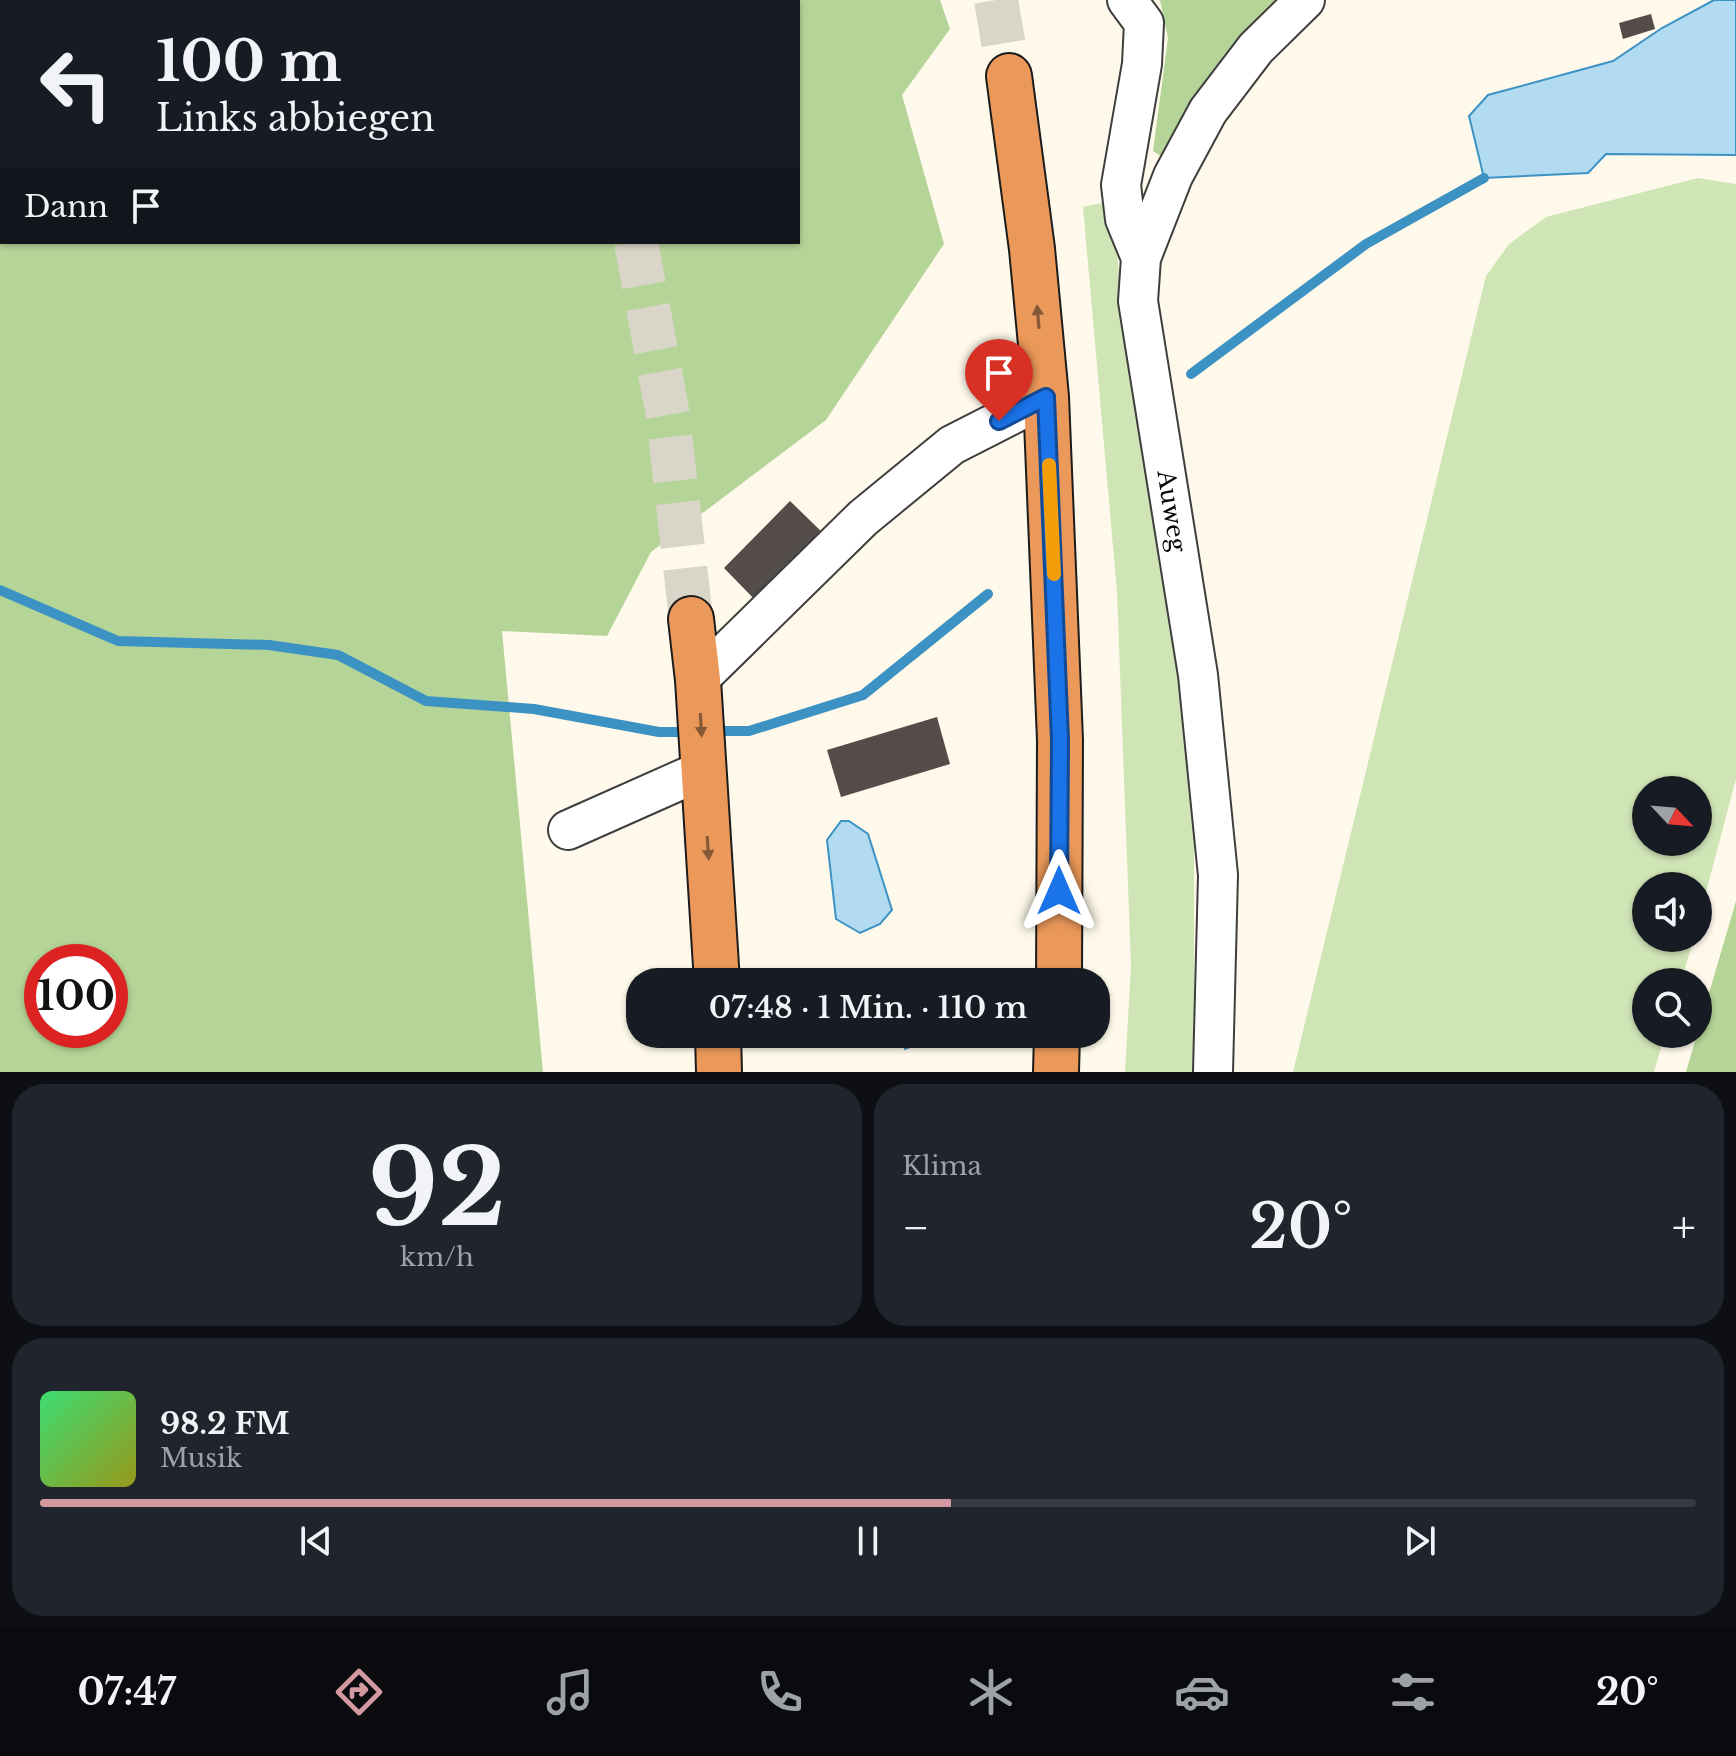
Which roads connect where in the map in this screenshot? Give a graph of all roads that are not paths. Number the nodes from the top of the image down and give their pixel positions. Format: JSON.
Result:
{"nodes":[{"id":1,"x":1127,"y":0,"type":"edge"},
{"id":2,"x":1305,"y":0,"type":"edge"},
{"id":3,"x":1009,"y":76,"type":"tunnel mouth"},
{"id":4,"x":1141,"y":258,"type":"junction"},
{"id":5,"x":1046,"y":397,"type":"junction"},
{"id":6,"x":691,"y":619,"type":"tunnel mouth"},
{"id":7,"x":698,"y":680,"type":"junction"},
{"id":8,"x":703,"y":770,"type":"junction"},
{"id":9,"x":568,"y":830,"type":"dead end"},
{"id":10,"x":716,"y":968,"type":"edge"},
{"id":11,"x":1059,"y":968,"type":"edge"},
{"id":12,"x":718,"y":1048,"type":"edge"},
{"id":13,"x":1057,"y":1048,"type":"edge"},
{"id":14,"x":719,"y":1072,"type":"edge"},
{"id":15,"x":1056,"y":1072,"type":"edge"},
{"id":16,"x":1213,"y":1072,"type":"edge"}],
"edges":[{"from":1,"to":4,"type":"street"},
{"from":2,"to":4,"type":"street","name":"Auweg"},
{"from":5,"to":3,"type":"highway","one_way":true},
{"from":4,"to":16,"type":"street","name":"Auweg"},
{"from":5,"to":7,"type":"street"},
{"from":5,"to":11,"type":"highway"},
{"from":6,"to":7,"type":"highway"},
{"from":7,"to":8,"type":"highway","one_way":true},
{"from":8,"to":9,"type":"street"},
{"from":8,"to":10,"type":"highway","one_way":true},
{"from":12,"to":14,"type":"highway"},
{"from":13,"to":15,"type":"highway"}]}
